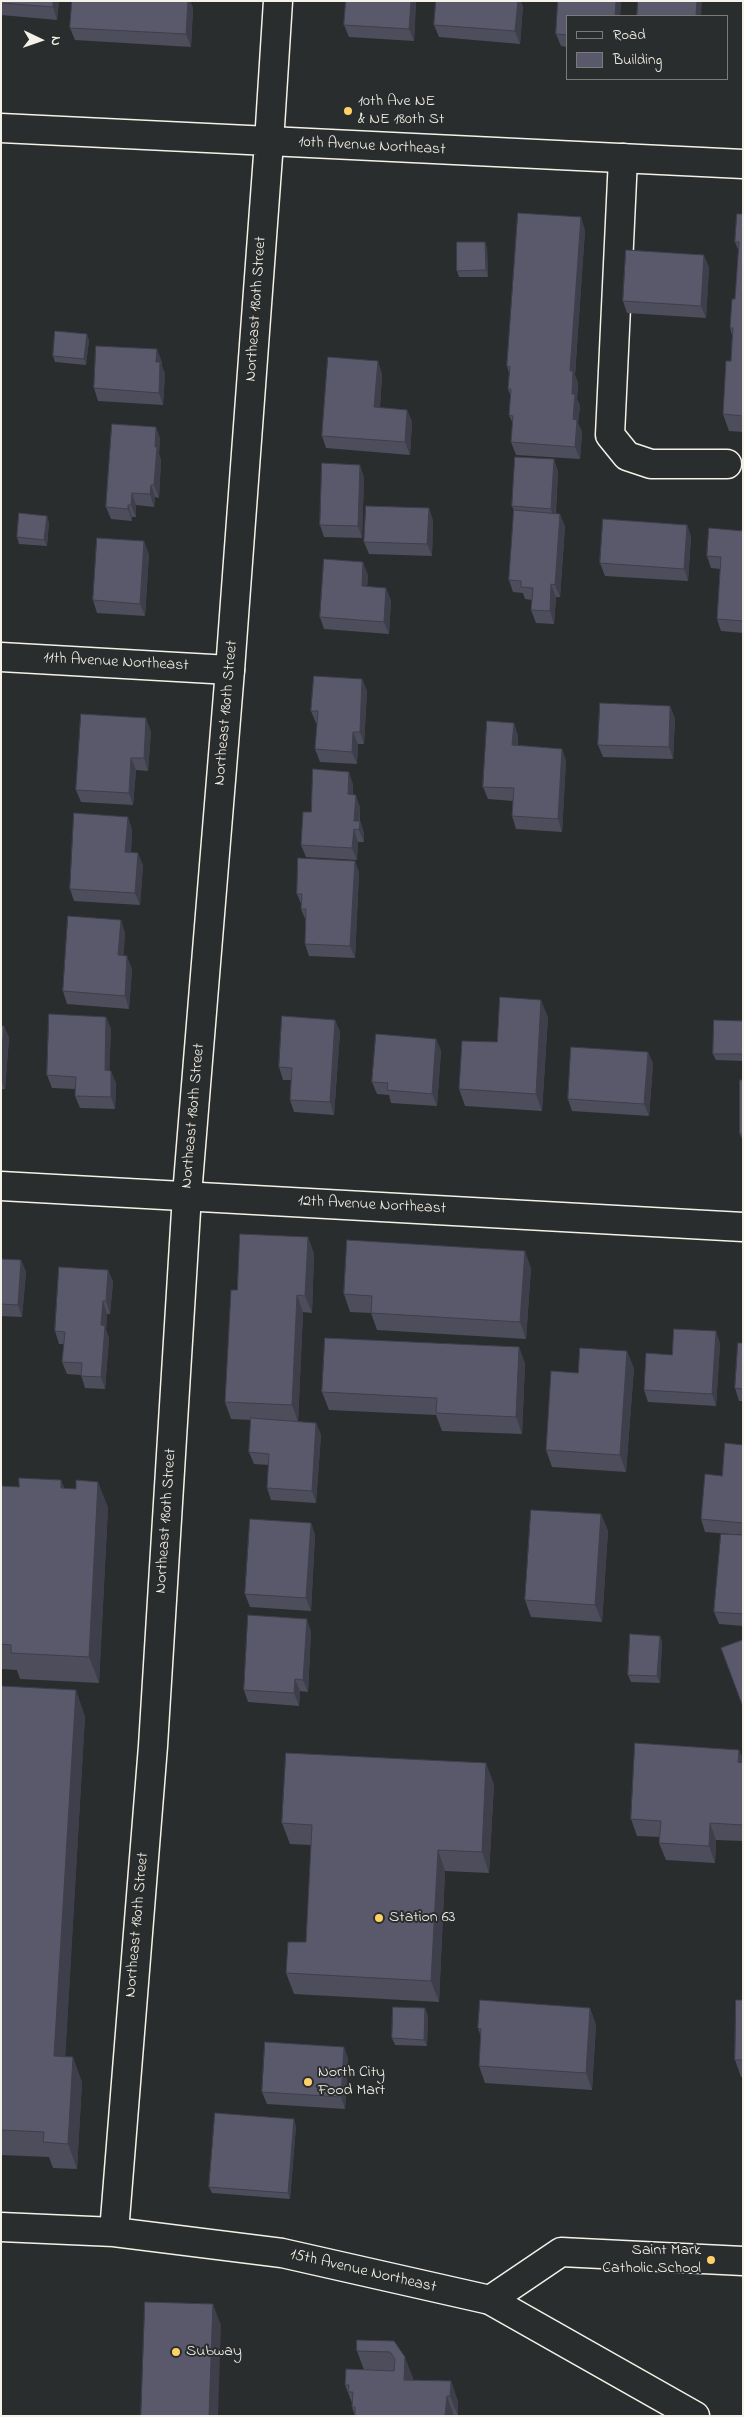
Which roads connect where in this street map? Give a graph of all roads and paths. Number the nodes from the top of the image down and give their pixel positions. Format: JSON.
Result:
{"nodes":[{"id":1,"x":278,"y":1,"type":"edge"},
{"id":2,"x":1,"y":128,"type":"edge"},
{"id":3,"x":269,"y":142,"type":"junction"},
{"id":4,"x":623,"y":158,"type":"junction"},
{"id":5,"x":743,"y":164,"type":"edge"},
{"id":6,"x":727,"y":464,"type":"dead end"},
{"id":7,"x":1,"y":657,"type":"edge"},
{"id":8,"x":230,"y":670,"type":"junction"},
{"id":9,"x":1,"y":1186,"type":"edge"},
{"id":10,"x":187,"y":1195,"type":"junction"},
{"id":11,"x":743,"y":1226,"type":"edge"},
{"id":12,"x":1,"y":2227,"type":"edge"},
{"id":13,"x":114,"y":2232,"type":"junction"},
{"id":14,"x":743,"y":2262,"type":"edge"},
{"id":15,"x":490,"y":2300,"type":"junction"},
{"id":16,"x":696,"y":2416,"type":"edge"}],
"edges":[{"from":1,"to":3,"type":"street","name":"Northeast 180th Street"},
{"from":2,"to":3,"type":"street","name":"10th Avenue Northeast"},
{"from":3,"to":4,"type":"street","name":"10th Avenue Northeast"},
{"from":3,"to":8,"type":"street","name":"Northeast 180th Street"},
{"from":4,"to":5,"type":"street","name":"10th Avenue Northeast"},
{"from":4,"to":6,"type":"street"},
{"from":7,"to":8,"type":"street","name":"11th Avenue Northeast"},
{"from":8,"to":10,"type":"street","name":"Northeast 180th Street"},
{"from":9,"to":10,"type":"street","name":"12th Avenue Northeast"},
{"from":10,"to":11,"type":"street","name":"12th Avenue Northeast"},
{"from":10,"to":13,"type":"street","name":"Northeast 180th Street"},
{"from":12,"to":13,"type":"street","name":"15th Avenue Northeast"},
{"from":13,"to":15,"type":"street","name":"15th Avenue Northeast"},
{"from":14,"to":15,"type":"street"},
{"from":15,"to":16,"type":"street","name":"15th Avenue Northeast"}]}
